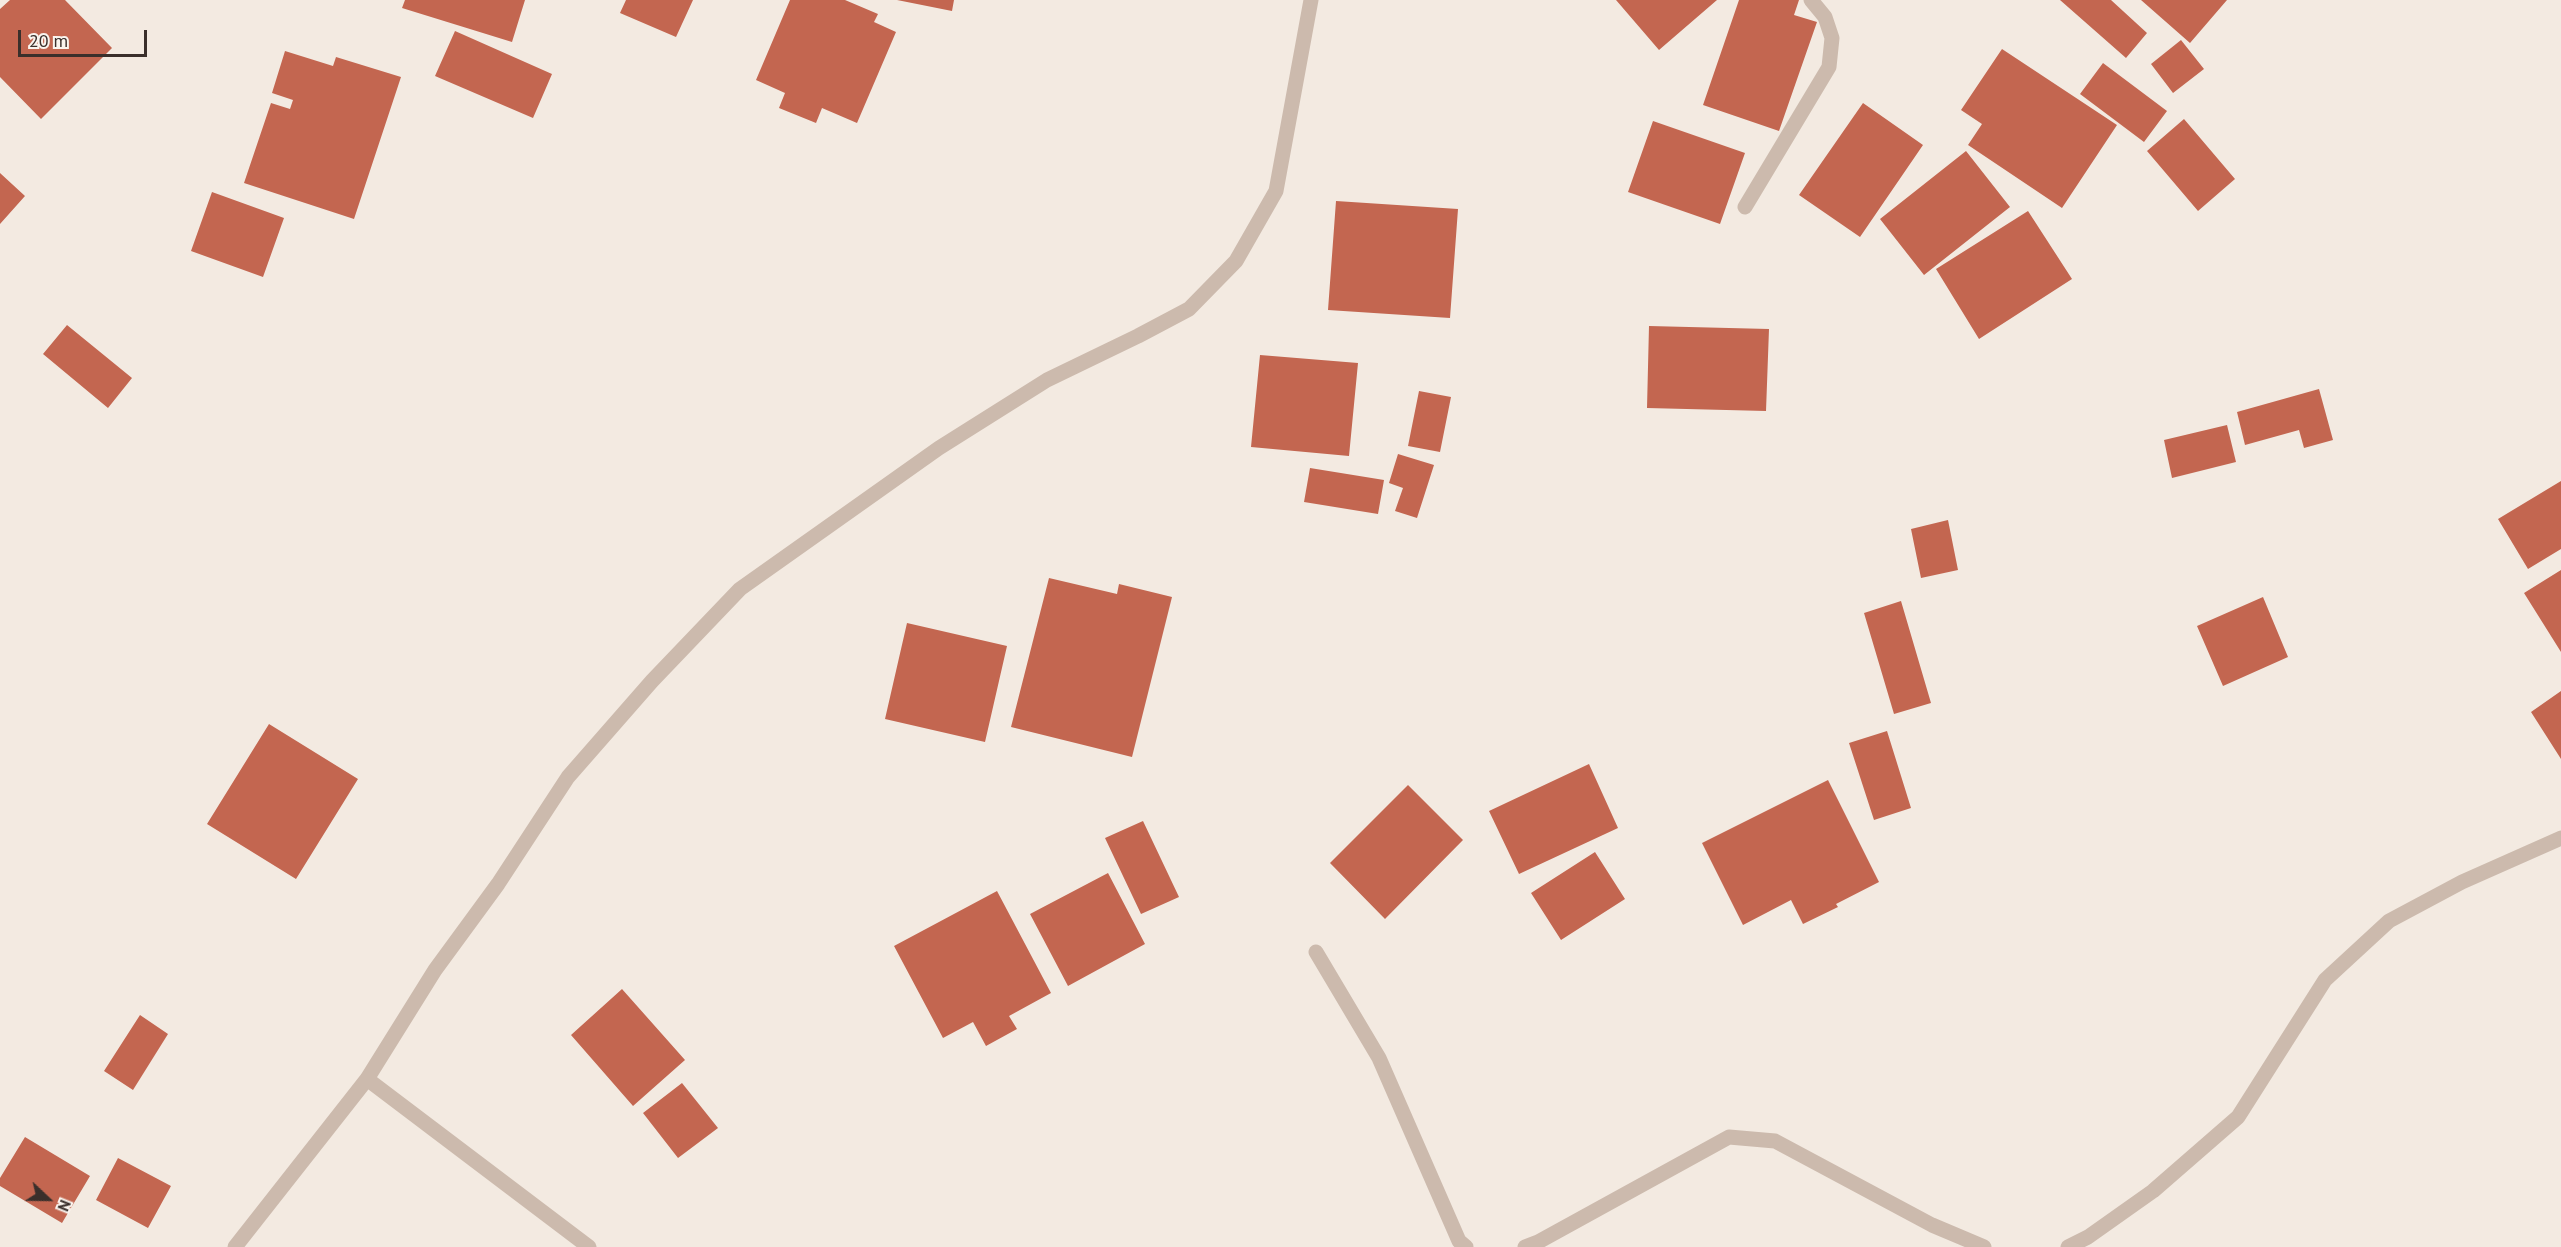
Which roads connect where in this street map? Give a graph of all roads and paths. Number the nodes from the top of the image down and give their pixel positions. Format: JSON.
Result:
{"nodes":[{"id":1,"x":1311,"y":0,"type":"edge"},
{"id":2,"x":1811,"y":0,"type":"edge"},
{"id":3,"x":1745,"y":207,"type":"dead end"},
{"id":4,"x":2561,"y":838,"type":"edge"},
{"id":5,"x":1316,"y":952,"type":"dead end"},
{"id":6,"x":367,"y":1079,"type":"junction"},
{"id":7,"x":235,"y":1247,"type":"edge"},
{"id":8,"x":589,"y":1247,"type":"edge"},
{"id":9,"x":1466,"y":1247,"type":"edge"},
{"id":10,"x":1525,"y":1247,"type":"edge"},
{"id":11,"x":1984,"y":1247,"type":"edge"},
{"id":12,"x":2068,"y":1247,"type":"edge"}],
"edges":[{"from":1,"to":6,"type":"street"},
{"from":2,"to":3,"type":"street"},
{"from":4,"to":12,"type":"street"},
{"from":5,"to":9,"type":"street"},
{"from":6,"to":7,"type":"street"},
{"from":6,"to":8,"type":"street"},
{"from":10,"to":11,"type":"street"}]}
